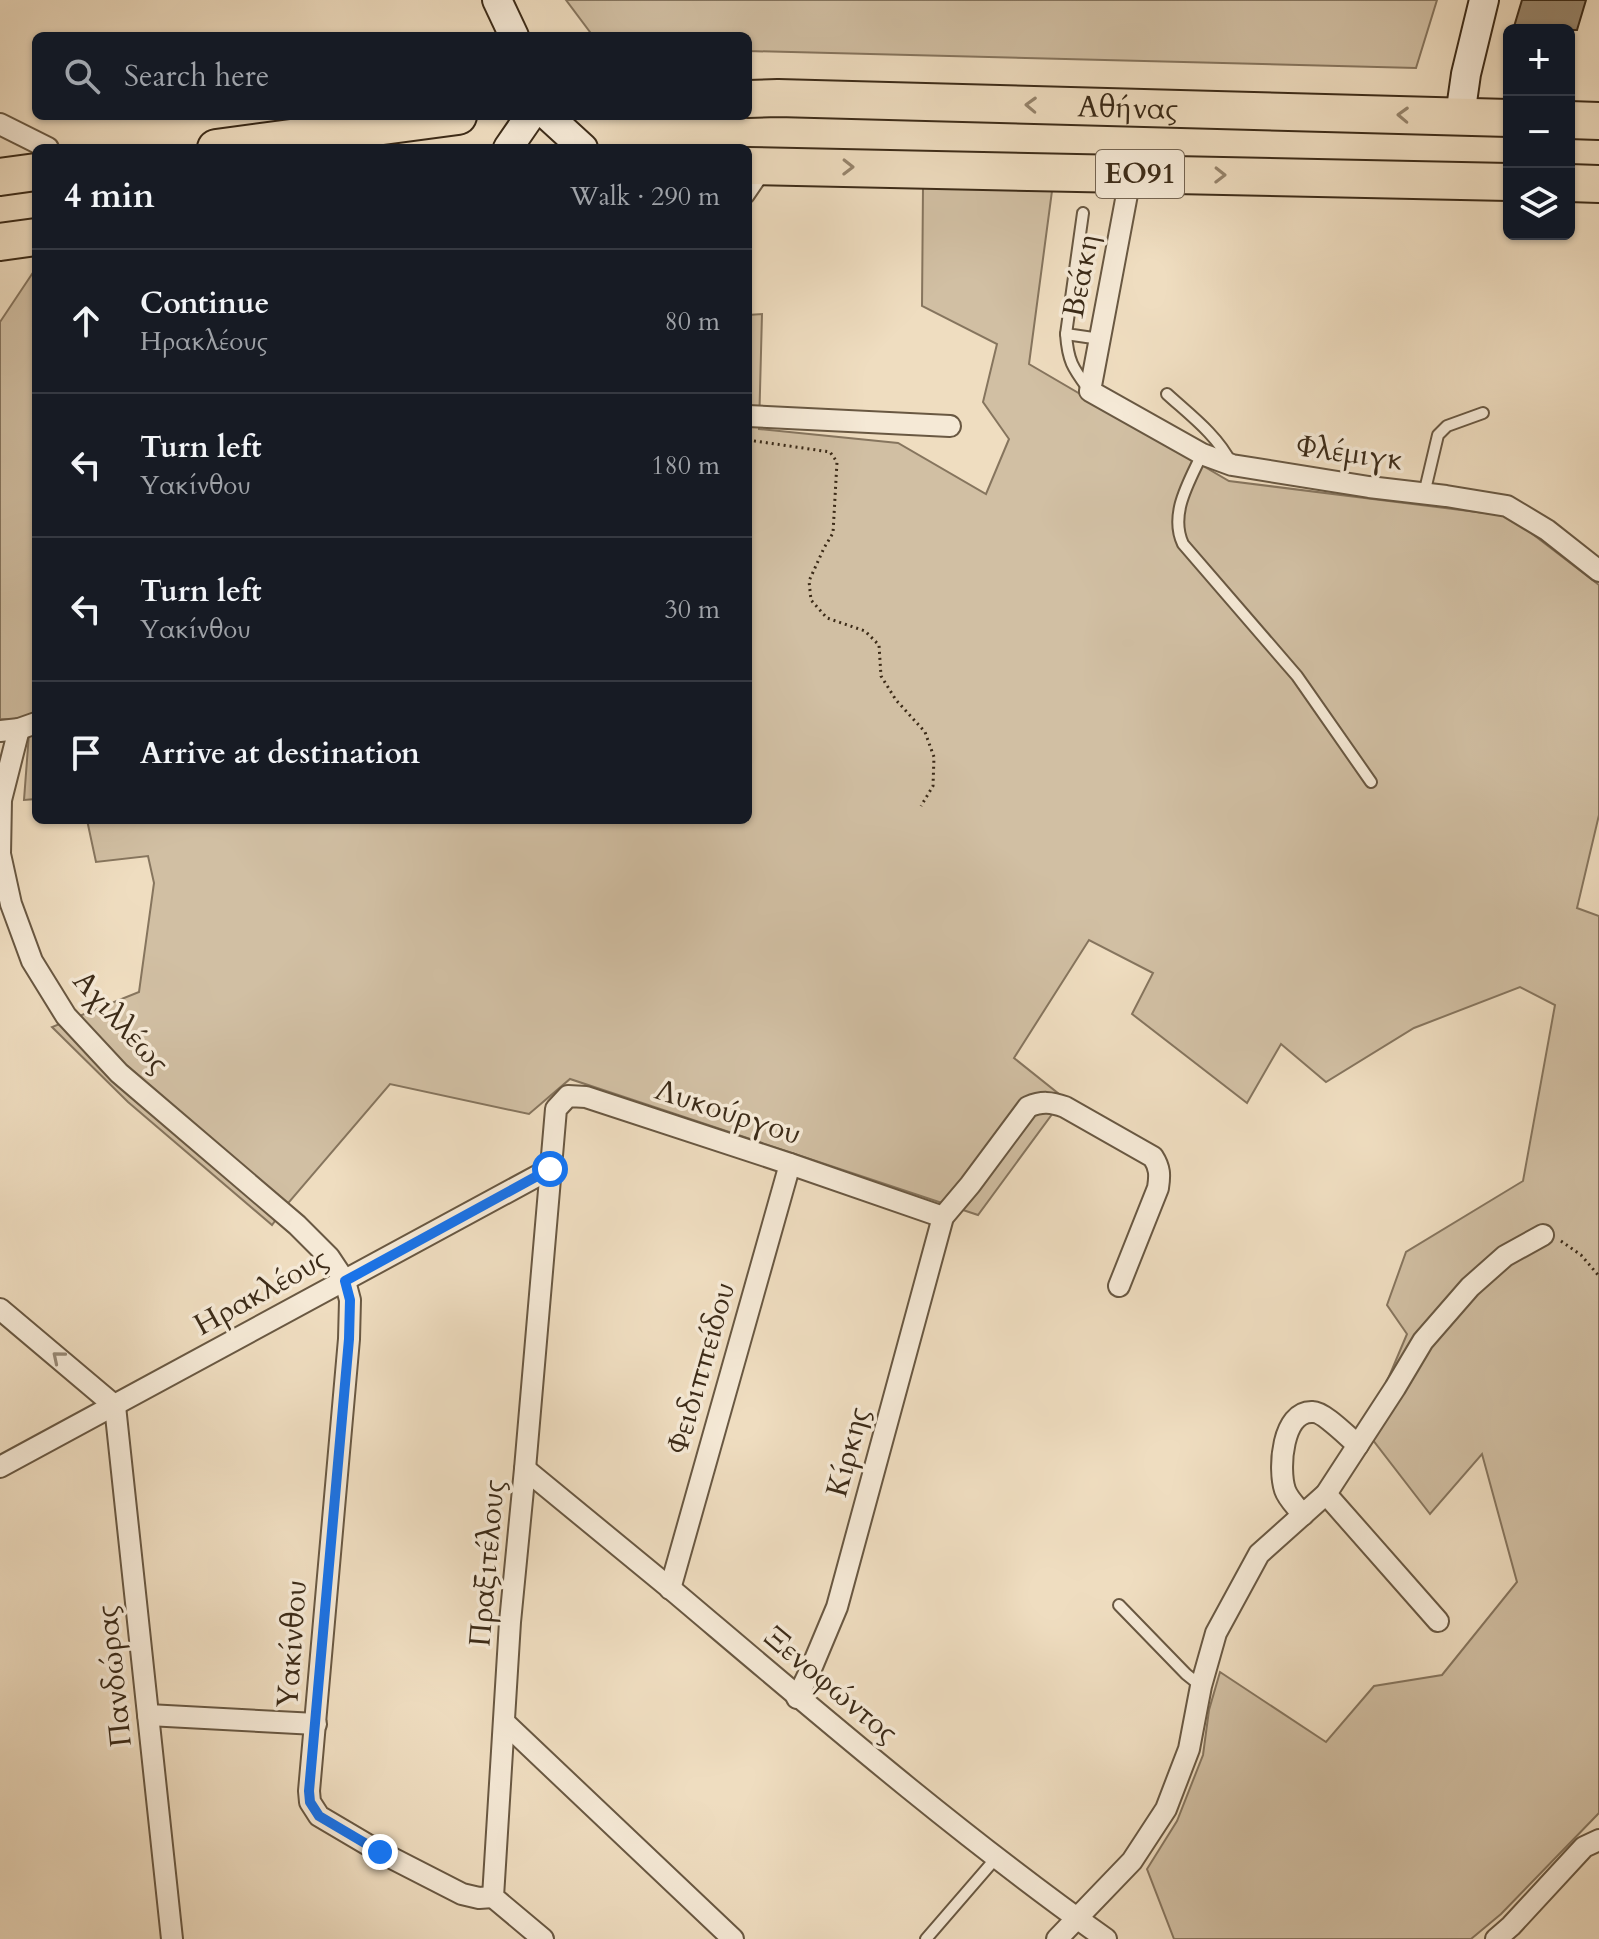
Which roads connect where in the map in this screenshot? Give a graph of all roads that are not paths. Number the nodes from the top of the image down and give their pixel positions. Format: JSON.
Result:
{"nodes":[{"id":1,"x":497,"y":0,"type":"edge"},
{"id":2,"x":1484,"y":0,"type":"edge"},
{"id":3,"x":512,"y":32,"type":"edge"},
{"id":4,"x":752,"y":99,"type":"edge"},
{"id":5,"x":1460,"y":116,"type":"junction"},
{"id":6,"x":1503,"y":118,"type":"edge"},
{"id":7,"x":428,"y":120,"type":"edge"},
{"id":8,"x":527,"y":120,"type":"edge"},
{"id":9,"x":552,"y":120,"type":"edge"},
{"id":10,"x":1575,"y":120,"type":"edge"},
{"id":11,"x":1599,"y":121,"type":"edge"},
{"id":12,"x":0,"y":124,"type":"edge"},
{"id":13,"x":40,"y":144,"type":"edge"},
{"id":14,"x":246,"y":144,"type":"edge"},
{"id":15,"x":511,"y":144,"type":"edge"},
{"id":16,"x":579,"y":144,"type":"edge"},
{"id":17,"x":759,"y":166,"type":"edge"},
{"id":18,"x":32,"y":173,"type":"edge"},
{"id":19,"x":1131,"y":173,"type":"junction"},
{"id":20,"x":0,"y":177,"type":"edge"},
{"id":21,"x":1503,"y":182,"type":"edge"},
{"id":22,"x":1575,"y":183,"type":"edge"},
{"id":23,"x":1599,"y":184,"type":"edge"},
{"id":24,"x":752,"y":186,"type":"edge"},
{"id":25,"x":1083,"y":213,"type":"dead end"},
{"id":26,"x":1066,"y":334,"type":"junction"},
{"id":27,"x":1100,"y":339,"type":"junction"},
{"id":28,"x":1090,"y":391,"type":"junction"},
{"id":29,"x":1167,"y":394,"type":"dead end"},
{"id":30,"x":1483,"y":413,"type":"dead end"},
{"id":31,"x":752,"y":416,"type":"edge"},
{"id":32,"x":950,"y":426,"type":"dead end"},
{"id":33,"x":1202,"y":454,"type":"junction"},
{"id":34,"x":1232,"y":465,"type":"junction"},
{"id":35,"x":1424,"y":494,"type":"junction"},
{"id":36,"x":1599,"y":571,"type":"edge"},
{"id":37,"x":18,"y":727,"type":"edge"},
{"id":38,"x":1371,"y":782,"type":"dead end"},
{"id":39,"x":790,"y":1164,"type":"junction"},
{"id":40,"x":550,"y":1169,"type":"junction"},
{"id":41,"x":943,"y":1217,"type":"junction"},
{"id":42,"x":1543,"y":1235,"type":"road end"},
{"id":43,"x":345,"y":1281,"type":"junction"},
{"id":44,"x":1119,"y":1286,"type":"dead end"},
{"id":45,"x":0,"y":1309,"type":"edge"},
{"id":46,"x":115,"y":1406,"type":"junction"},
{"id":47,"x":1358,"y":1445,"type":"junction"},
{"id":48,"x":0,"y":1467,"type":"edge"},
{"id":49,"x":525,"y":1469,"type":"junction"},
{"id":50,"x":1326,"y":1494,"type":"junction"},
{"id":51,"x":1303,"y":1515,"type":"junction"},
{"id":52,"x":670,"y":1589,"type":"junction"},
{"id":53,"x":1119,"y":1605,"type":"dead end"},
{"id":54,"x":1438,"y":1621,"type":"dead end"},
{"id":55,"x":1201,"y":1686,"type":"junction"},
{"id":56,"x":797,"y":1698,"type":"junction"},
{"id":57,"x":148,"y":1715,"type":"junction"},
{"id":58,"x":504,"y":1722,"type":"junction"},
{"id":59,"x":316,"y":1724,"type":"junction"},
{"id":60,"x":1599,"y":1840,"type":"edge"},
{"id":61,"x":996,"y":1858,"type":"junction"},
{"id":62,"x":493,"y":1897,"type":"junction"},
{"id":63,"x":1076,"y":1918,"type":"junction"},
{"id":64,"x":1511,"y":1935,"type":"edge"},
{"id":65,"x":172,"y":1939,"type":"edge"},
{"id":66,"x":543,"y":1939,"type":"edge"},
{"id":67,"x":733,"y":1939,"type":"edge"},
{"id":68,"x":926,"y":1939,"type":"edge"},
{"id":69,"x":1057,"y":1939,"type":"edge"},
{"id":70,"x":1106,"y":1939,"type":"edge"}],
"edges":[{"from":1,"to":3,"type":"street"},
{"from":2,"to":5,"type":"street"},
{"from":5,"to":4,"type":"highway","name":"Αθήνας","number":"ΕΟ91","one_way":true},
{"from":5,"to":6,"type":"highway","name":"Αθήνας","number":"ΕΟ91"},
{"from":7,"to":14,"type":"highway"},
{"from":8,"to":15,"type":"street"},
{"from":9,"to":16,"type":"street"},
{"from":10,"to":11,"type":"highway"},
{"from":12,"to":13,"type":"street"},
{"from":17,"to":19,"type":"highway","number":"ΕΟ91","one_way":true},
{"from":17,"to":24,"type":"lane"},
{"from":18,"to":20,"type":"highway"},
{"from":19,"to":21,"type":"highway","number":"ΕΟ91","one_way":true},
{"from":19,"to":27,"type":"street","name":"Βεάκη"},
{"from":22,"to":23,"type":"highway"},
{"from":25,"to":26,"type":"lane"},
{"from":26,"to":27,"type":"lane"},
{"from":26,"to":28,"type":"lane"},
{"from":27,"to":28,"type":"street","name":"Βεάκη"},
{"from":28,"to":33,"type":"street","name":"Φλέμιγκ"},
{"from":29,"to":34,"type":"lane"},
{"from":30,"to":35,"type":"lane"},
{"from":31,"to":32,"type":"street"},
{"from":33,"to":34,"type":"street","name":"Φλέμιγκ"},
{"from":33,"to":38,"type":"lane"},
{"from":34,"to":35,"type":"street","name":"Φλέμιγκ"},
{"from":35,"to":36,"type":"street","name":"Φλέμιγκ"},
{"from":37,"to":43,"type":"street","name":"Αχιλλέως"},
{"from":39,"to":40,"type":"street","name":"Λυκούργου"},
{"from":39,"to":41,"type":"street","name":"Λυκούργου"},
{"from":39,"to":52,"type":"street","name":"Φειδιππείδου"},
{"from":40,"to":43,"type":"street","name":"Ηρακλέους"},
{"from":40,"to":49,"type":"street","name":"Πραξιτέλους"},
{"from":41,"to":44,"type":"street"},
{"from":41,"to":56,"type":"street","name":"Κίρκης"},
{"from":42,"to":47,"type":"street"},
{"from":43,"to":46,"type":"street","name":"Ηρακλέους"},
{"from":43,"to":59,"type":"street","name":"Υακίνθου"},
{"from":46,"to":45,"type":"street","one_way":true},
{"from":46,"to":48,"type":"street","name":"Ηρακλέους"},
{"from":46,"to":57,"type":"street","name":"Πανδώρας"},
{"from":47,"to":50,"type":"street"},
{"from":47,"to":51,"type":"street"},
{"from":49,"to":52,"type":"street","name":"Ξενοφώντος"},
{"from":49,"to":58,"type":"street","name":"Πραξιτέλους"},
{"from":50,"to":51,"type":"street"},
{"from":50,"to":54,"type":"street"},
{"from":51,"to":55,"type":"street"},
{"from":52,"to":56,"type":"street","name":"Ξενοφώντος"},
{"from":53,"to":55,"type":"lane"},
{"from":55,"to":63,"type":"street"},
{"from":56,"to":61,"type":"street","name":"Ξενοφώντος"},
{"from":57,"to":59,"type":"street"},
{"from":57,"to":65,"type":"street","name":"Πανδώρας"},
{"from":58,"to":62,"type":"street","name":"Πραξιτέλους"},
{"from":58,"to":67,"type":"street"},
{"from":59,"to":62,"type":"street","name":"Υακίνθου"},
{"from":60,"to":64,"type":"street"},
{"from":61,"to":63,"type":"street","name":"Ξενοφώντος"},
{"from":61,"to":68,"type":"lane"},
{"from":62,"to":66,"type":"street"},
{"from":63,"to":69,"type":"street"},
{"from":63,"to":70,"type":"street","name":"Ξενοφώντος"}]}
